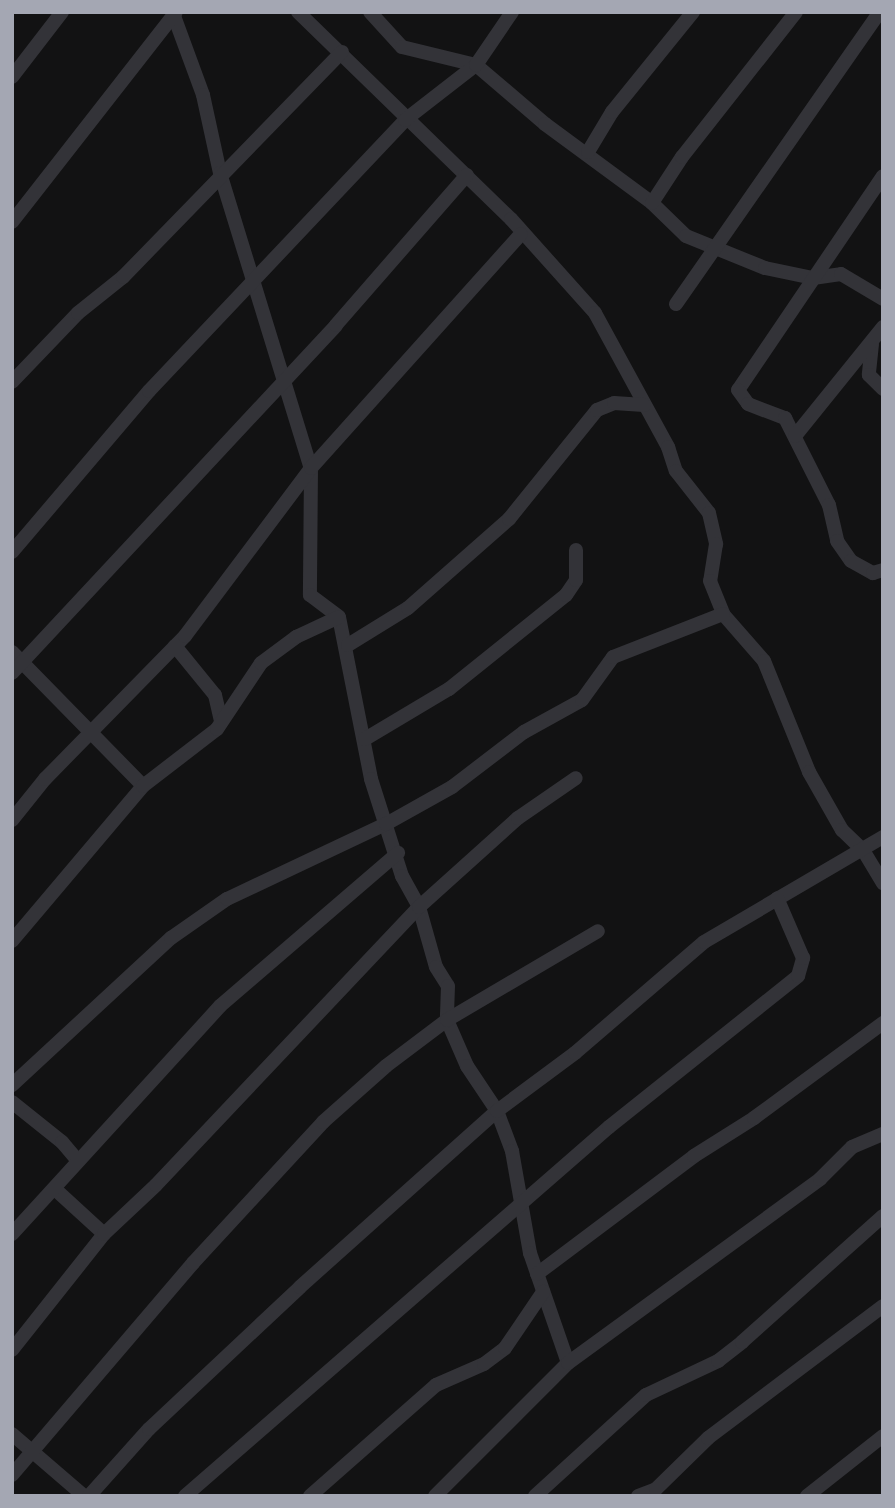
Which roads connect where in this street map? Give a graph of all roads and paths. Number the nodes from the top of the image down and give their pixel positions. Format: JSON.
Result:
{"nodes":[{"id":1,"x":62,"y":12,"type":"edge"},
{"id":2,"x":298,"y":12,"type":"edge"},
{"id":3,"x":512,"y":12,"type":"edge"},
{"id":4,"x":693,"y":12,"type":"edge"},
{"id":5,"x":796,"y":12,"type":"edge"},
{"id":6,"x":880,"y":12,"type":"edge"},
{"id":7,"x":372,"y":13,"type":"edge"},
{"id":8,"x":175,"y":14,"type":"edge"},
{"id":9,"x":342,"y":52,"type":"junction"},
{"id":10,"x":477,"y":65,"type":"junction"},
{"id":11,"x":12,"y":77,"type":"edge"},
{"id":12,"x":405,"y":120,"type":"junction"},
{"id":13,"x":588,"y":152,"type":"junction"},
{"id":14,"x":220,"y":173,"type":"junction"},
{"id":15,"x":467,"y":175,"type":"junction"},
{"id":16,"x":883,"y":176,"type":"edge"},
{"id":17,"x":652,"y":203,"type":"junction"},
{"id":18,"x":12,"y":222,"type":"edge"},
{"id":19,"x":521,"y":234,"type":"junction"},
{"id":20,"x":712,"y":249,"type":"junction"},
{"id":21,"x":813,"y":278,"type":"junction"},
{"id":22,"x":255,"y":283,"type":"junction"},
{"id":23,"x":883,"y":299,"type":"edge"},
{"id":24,"x":676,"y":304,"type":"dead end"},
{"id":25,"x":883,"y":327,"type":"edge"},
{"id":26,"x":872,"y":342,"type":"junction"},
{"id":27,"x":285,"y":380,"type":"junction"},
{"id":28,"x":12,"y":382,"type":"edge"},
{"id":29,"x":883,"y":388,"type":"edge"},
{"id":30,"x":644,"y":405,"type":"junction"},
{"id":31,"x":795,"y":436,"type":"junction"},
{"id":32,"x":311,"y":468,"type":"junction"},
{"id":33,"x":576,"y":550,"type":"dead end"},
{"id":34,"x":12,"y":552,"type":"edge"},
{"id":35,"x":883,"y":570,"type":"edge"},
{"id":36,"x":723,"y":614,"type":"junction"},
{"id":37,"x":339,"y":617,"type":"junction"},
{"id":38,"x":348,"y":645,"type":"junction"},
{"id":39,"x":175,"y":646,"type":"junction"},
{"id":40,"x":16,"y":662,"type":"edge"},
{"id":41,"x":220,"y":720,"type":"junction"},
{"id":42,"x":91,"y":733,"type":"junction"},
{"id":43,"x":365,"y":739,"type":"junction"},
{"id":44,"x":576,"y":778,"type":"dead end"},
{"id":45,"x":143,"y":786,"type":"junction"},
{"id":46,"x":12,"y":820,"type":"edge"},
{"id":47,"x":386,"y":824,"type":"junction"},
{"id":48,"x":883,"y":837,"type":"edge"},
{"id":49,"x":863,"y":850,"type":"junction"},
{"id":50,"x":398,"y":853,"type":"junction"},
{"id":51,"x":883,"y":883,"type":"edge"},
{"id":52,"x":777,"y":898,"type":"junction"},
{"id":53,"x":419,"y":907,"type":"junction"},
{"id":54,"x":598,"y":931,"type":"dead end"},
{"id":55,"x":12,"y":941,"type":"edge"},
{"id":56,"x":447,"y":1020,"type":"junction"},
{"id":57,"x":883,"y":1023,"type":"edge"},
{"id":58,"x":12,"y":1086,"type":"edge"},
{"id":59,"x":12,"y":1102,"type":"edge"},
{"id":60,"x":497,"y":1111,"type":"junction"},
{"id":61,"x":883,"y":1134,"type":"edge"},
{"id":62,"x":77,"y":1160,"type":"junction"},
{"id":63,"x":56,"y":1189,"type":"junction"},
{"id":64,"x":520,"y":1203,"type":"junction"},
{"id":65,"x":883,"y":1216,"type":"edge"},
{"id":66,"x":12,"y":1234,"type":"edge"},
{"id":67,"x":104,"y":1234,"type":"junction"},
{"id":68,"x":537,"y":1274,"type":"junction"},
{"id":69,"x":543,"y":1292,"type":"junction"},
{"id":70,"x":883,"y":1306,"type":"edge"},
{"id":71,"x":12,"y":1350,"type":"edge"},
{"id":72,"x":568,"y":1363,"type":"junction"},
{"id":73,"x":12,"y":1434,"type":"edge"},
{"id":74,"x":883,"y":1436,"type":"edge"},
{"id":75,"x":33,"y":1452,"type":"junction"},
{"id":76,"x":12,"y":1475,"type":"edge"},
{"id":77,"x":86,"y":1496,"type":"edge"},
{"id":78,"x":185,"y":1496,"type":"edge"},
{"id":79,"x":310,"y":1496,"type":"edge"},
{"id":80,"x":435,"y":1496,"type":"edge"},
{"id":81,"x":535,"y":1496,"type":"edge"},
{"id":82,"x":638,"y":1496,"type":"edge"},
{"id":83,"x":807,"y":1496,"type":"edge"}],
"edges":[{"from":1,"to":11,"type":"street"},
{"from":2,"to":9,"type":"street"},
{"from":3,"to":10,"type":"street"},
{"from":4,"to":13,"type":"street"},
{"from":5,"to":17,"type":"street"},
{"from":6,"to":20,"type":"street"},
{"from":7,"to":10,"type":"street"},
{"from":8,"to":14,"type":"street"},
{"from":8,"to":18,"type":"street"},
{"from":9,"to":12,"type":"street"},
{"from":9,"to":14,"type":"street"},
{"from":10,"to":12,"type":"street"},
{"from":10,"to":13,"type":"street"},
{"from":12,"to":15,"type":"street"},
{"from":12,"to":22,"type":"street"},
{"from":13,"to":17,"type":"street"},
{"from":14,"to":22,"type":"street"},
{"from":14,"to":28,"type":"street"},
{"from":15,"to":19,"type":"street"},
{"from":15,"to":27,"type":"street"},
{"from":16,"to":21,"type":"street"},
{"from":17,"to":20,"type":"street"},
{"from":19,"to":30,"type":"street"},
{"from":19,"to":32,"type":"street"},
{"from":20,"to":21,"type":"street"},
{"from":20,"to":24,"type":"street"},
{"from":21,"to":23,"type":"street"},
{"from":21,"to":31,"type":"street"},
{"from":22,"to":27,"type":"street"},
{"from":22,"to":34,"type":"street"},
{"from":25,"to":26,"type":"street"},
{"from":26,"to":29,"type":"street"},
{"from":26,"to":31,"type":"street"},
{"from":27,"to":32,"type":"street"},
{"from":27,"to":40,"type":"street"},
{"from":30,"to":36,"type":"street"},
{"from":30,"to":38,"type":"street"},
{"from":31,"to":35,"type":"street"},
{"from":32,"to":37,"type":"street"},
{"from":32,"to":39,"type":"street"},
{"from":33,"to":43,"type":"street"},
{"from":36,"to":47,"type":"street"},
{"from":36,"to":49,"type":"street"},
{"from":37,"to":38,"type":"street"},
{"from":37,"to":41,"type":"street"},
{"from":38,"to":43,"type":"street"},
{"from":39,"to":41,"type":"street"},
{"from":39,"to":42,"type":"street"},
{"from":40,"to":42,"type":"street"},
{"from":41,"to":45,"type":"street"},
{"from":42,"to":45,"type":"street"},
{"from":42,"to":46,"type":"street"},
{"from":43,"to":47,"type":"street"},
{"from":44,"to":53,"type":"street"},
{"from":45,"to":55,"type":"street"},
{"from":47,"to":50,"type":"street"},
{"from":47,"to":58,"type":"street"},
{"from":48,"to":49,"type":"street"},
{"from":49,"to":51,"type":"street"},
{"from":49,"to":52,"type":"street"},
{"from":50,"to":53,"type":"street"},
{"from":50,"to":62,"type":"street"},
{"from":52,"to":60,"type":"street"},
{"from":52,"to":64,"type":"street"},
{"from":53,"to":56,"type":"street"},
{"from":53,"to":67,"type":"street"},
{"from":54,"to":56,"type":"street"},
{"from":56,"to":60,"type":"street"},
{"from":56,"to":75,"type":"street"},
{"from":57,"to":68,"type":"street"},
{"from":59,"to":62,"type":"street"},
{"from":60,"to":64,"type":"street"},
{"from":60,"to":77,"type":"street"},
{"from":61,"to":72,"type":"street"},
{"from":62,"to":63,"type":"street"},
{"from":63,"to":66,"type":"street"},
{"from":63,"to":67,"type":"street"},
{"from":64,"to":68,"type":"street"},
{"from":64,"to":78,"type":"street"},
{"from":65,"to":81,"type":"street"},
{"from":67,"to":71,"type":"street"},
{"from":68,"to":69,"type":"street"},
{"from":69,"to":72,"type":"street"},
{"from":69,"to":79,"type":"street"},
{"from":70,"to":82,"type":"street"},
{"from":72,"to":80,"type":"street"},
{"from":73,"to":75,"type":"street"},
{"from":74,"to":83,"type":"street"},
{"from":75,"to":76,"type":"street"},
{"from":75,"to":77,"type":"street"}]}
